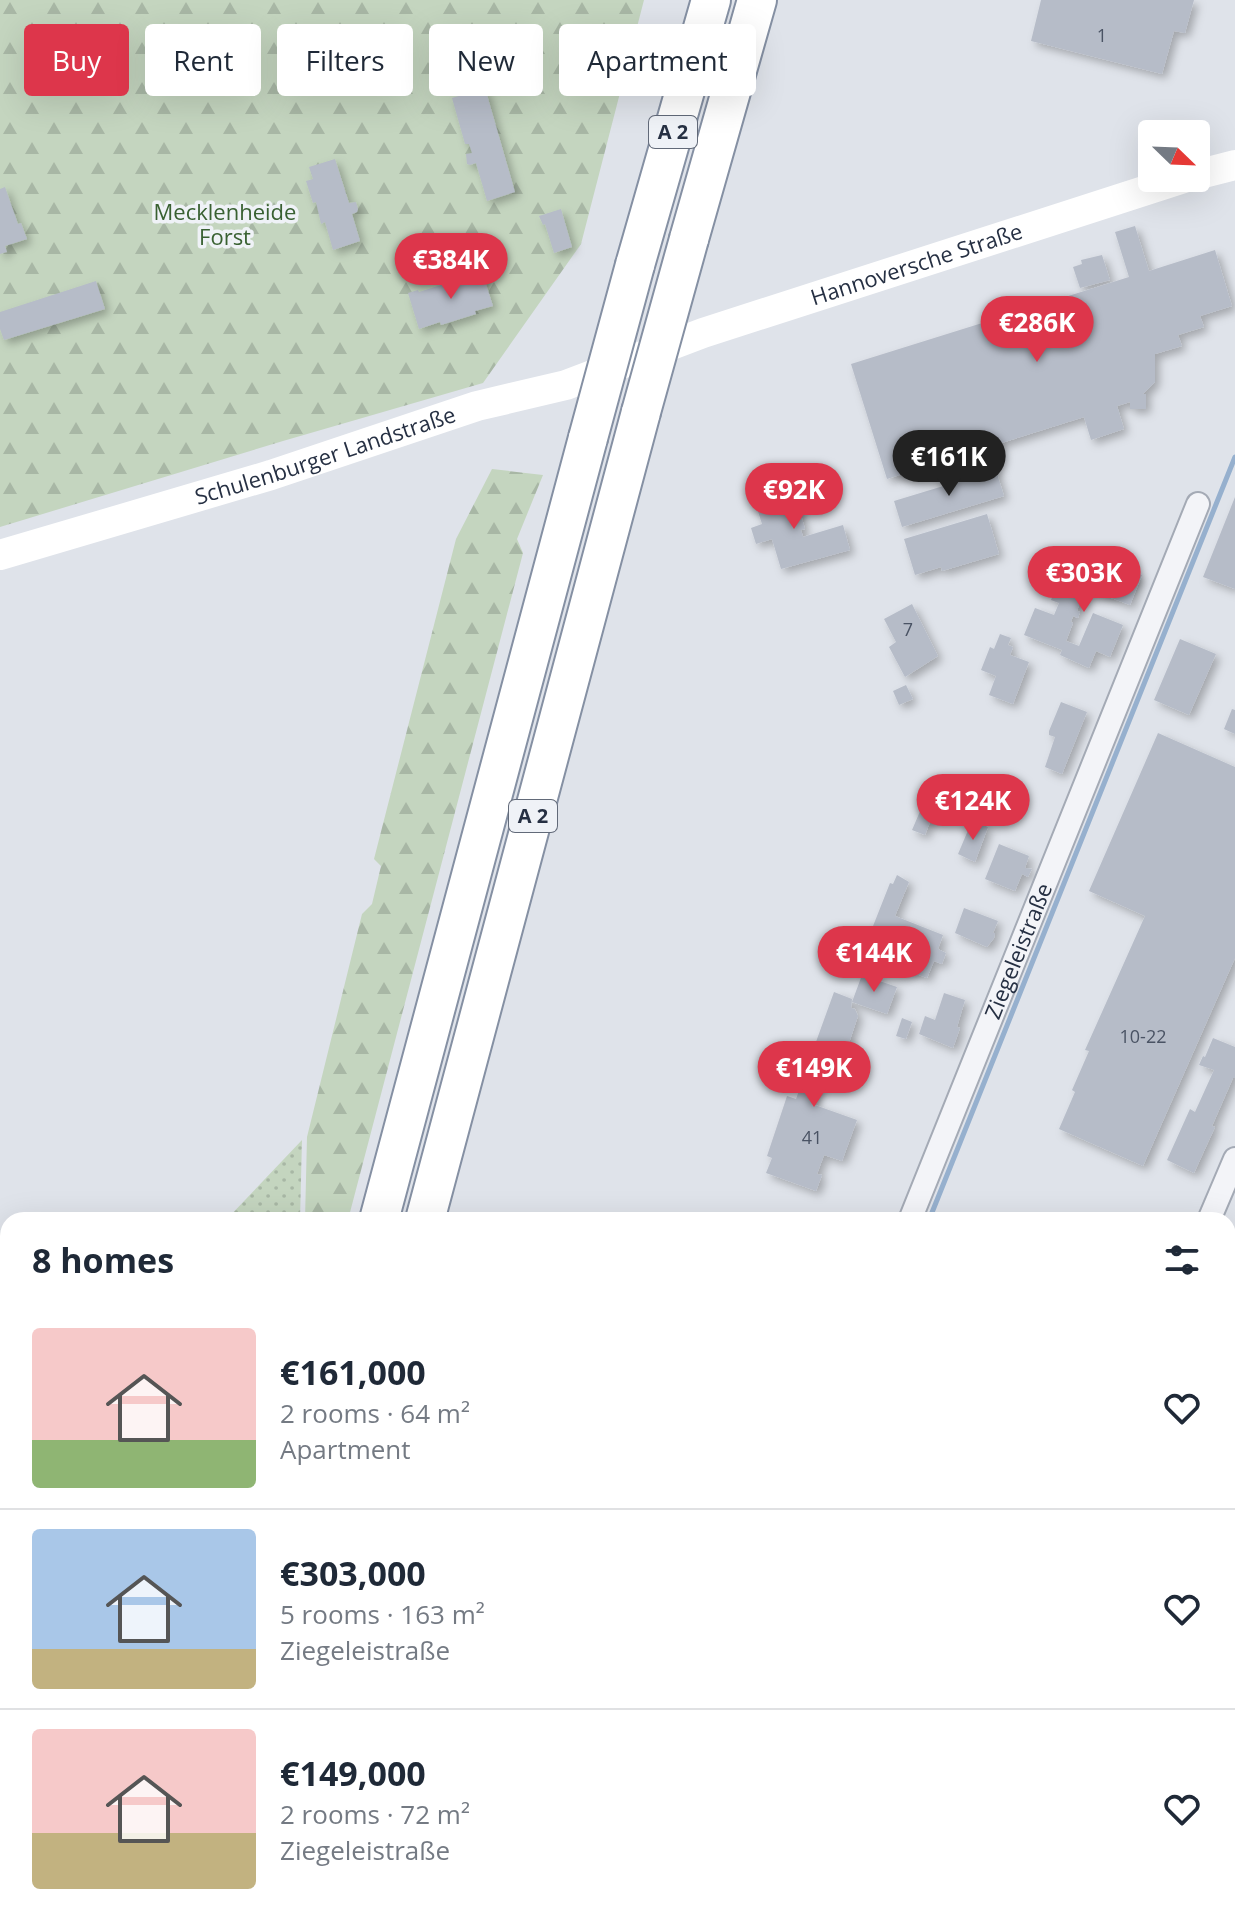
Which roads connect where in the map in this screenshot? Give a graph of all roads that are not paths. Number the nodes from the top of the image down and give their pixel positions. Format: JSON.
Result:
{"nodes":[{"id":1,"x":711,"y":0,"type":"edge"},
{"id":2,"x":757,"y":0,"type":"edge"},
{"id":3,"x":1235,"y":165,"type":"edge"},
{"id":4,"x":1210,"y":171,"type":"edge"},
{"id":5,"x":1140,"y":192,"type":"edge"},
{"id":6,"x":650,"y":352,"type":"joint"},
{"id":7,"x":1198,"y":504,"type":"dead end"},
{"id":8,"x":0,"y":555,"type":"edge"},
{"id":9,"x":1235,"y":1159,"type":"edge"},
{"id":10,"x":381,"y":1212,"type":"edge"},
{"id":11,"x":427,"y":1212,"type":"edge"},
{"id":12,"x":913,"y":1212,"type":"edge"},
{"id":13,"x":1212,"y":1212,"type":"edge"}],
"edges":[{"from":1,"to":10,"type":"highway","number":"A 2","bridge":true},
{"from":2,"to":11,"type":"highway","number":"A 2","bridge":true},
{"from":3,"to":4,"type":"main road"},
{"from":5,"to":6,"type":"main road","name":"Hannoversche Straße"},
{"from":6,"to":8,"type":"main road","name":"Schulenburger Landstraße"},
{"from":7,"to":12,"type":"street","name":"Ziegeleistraße"},
{"from":9,"to":13,"type":"street"}]}
